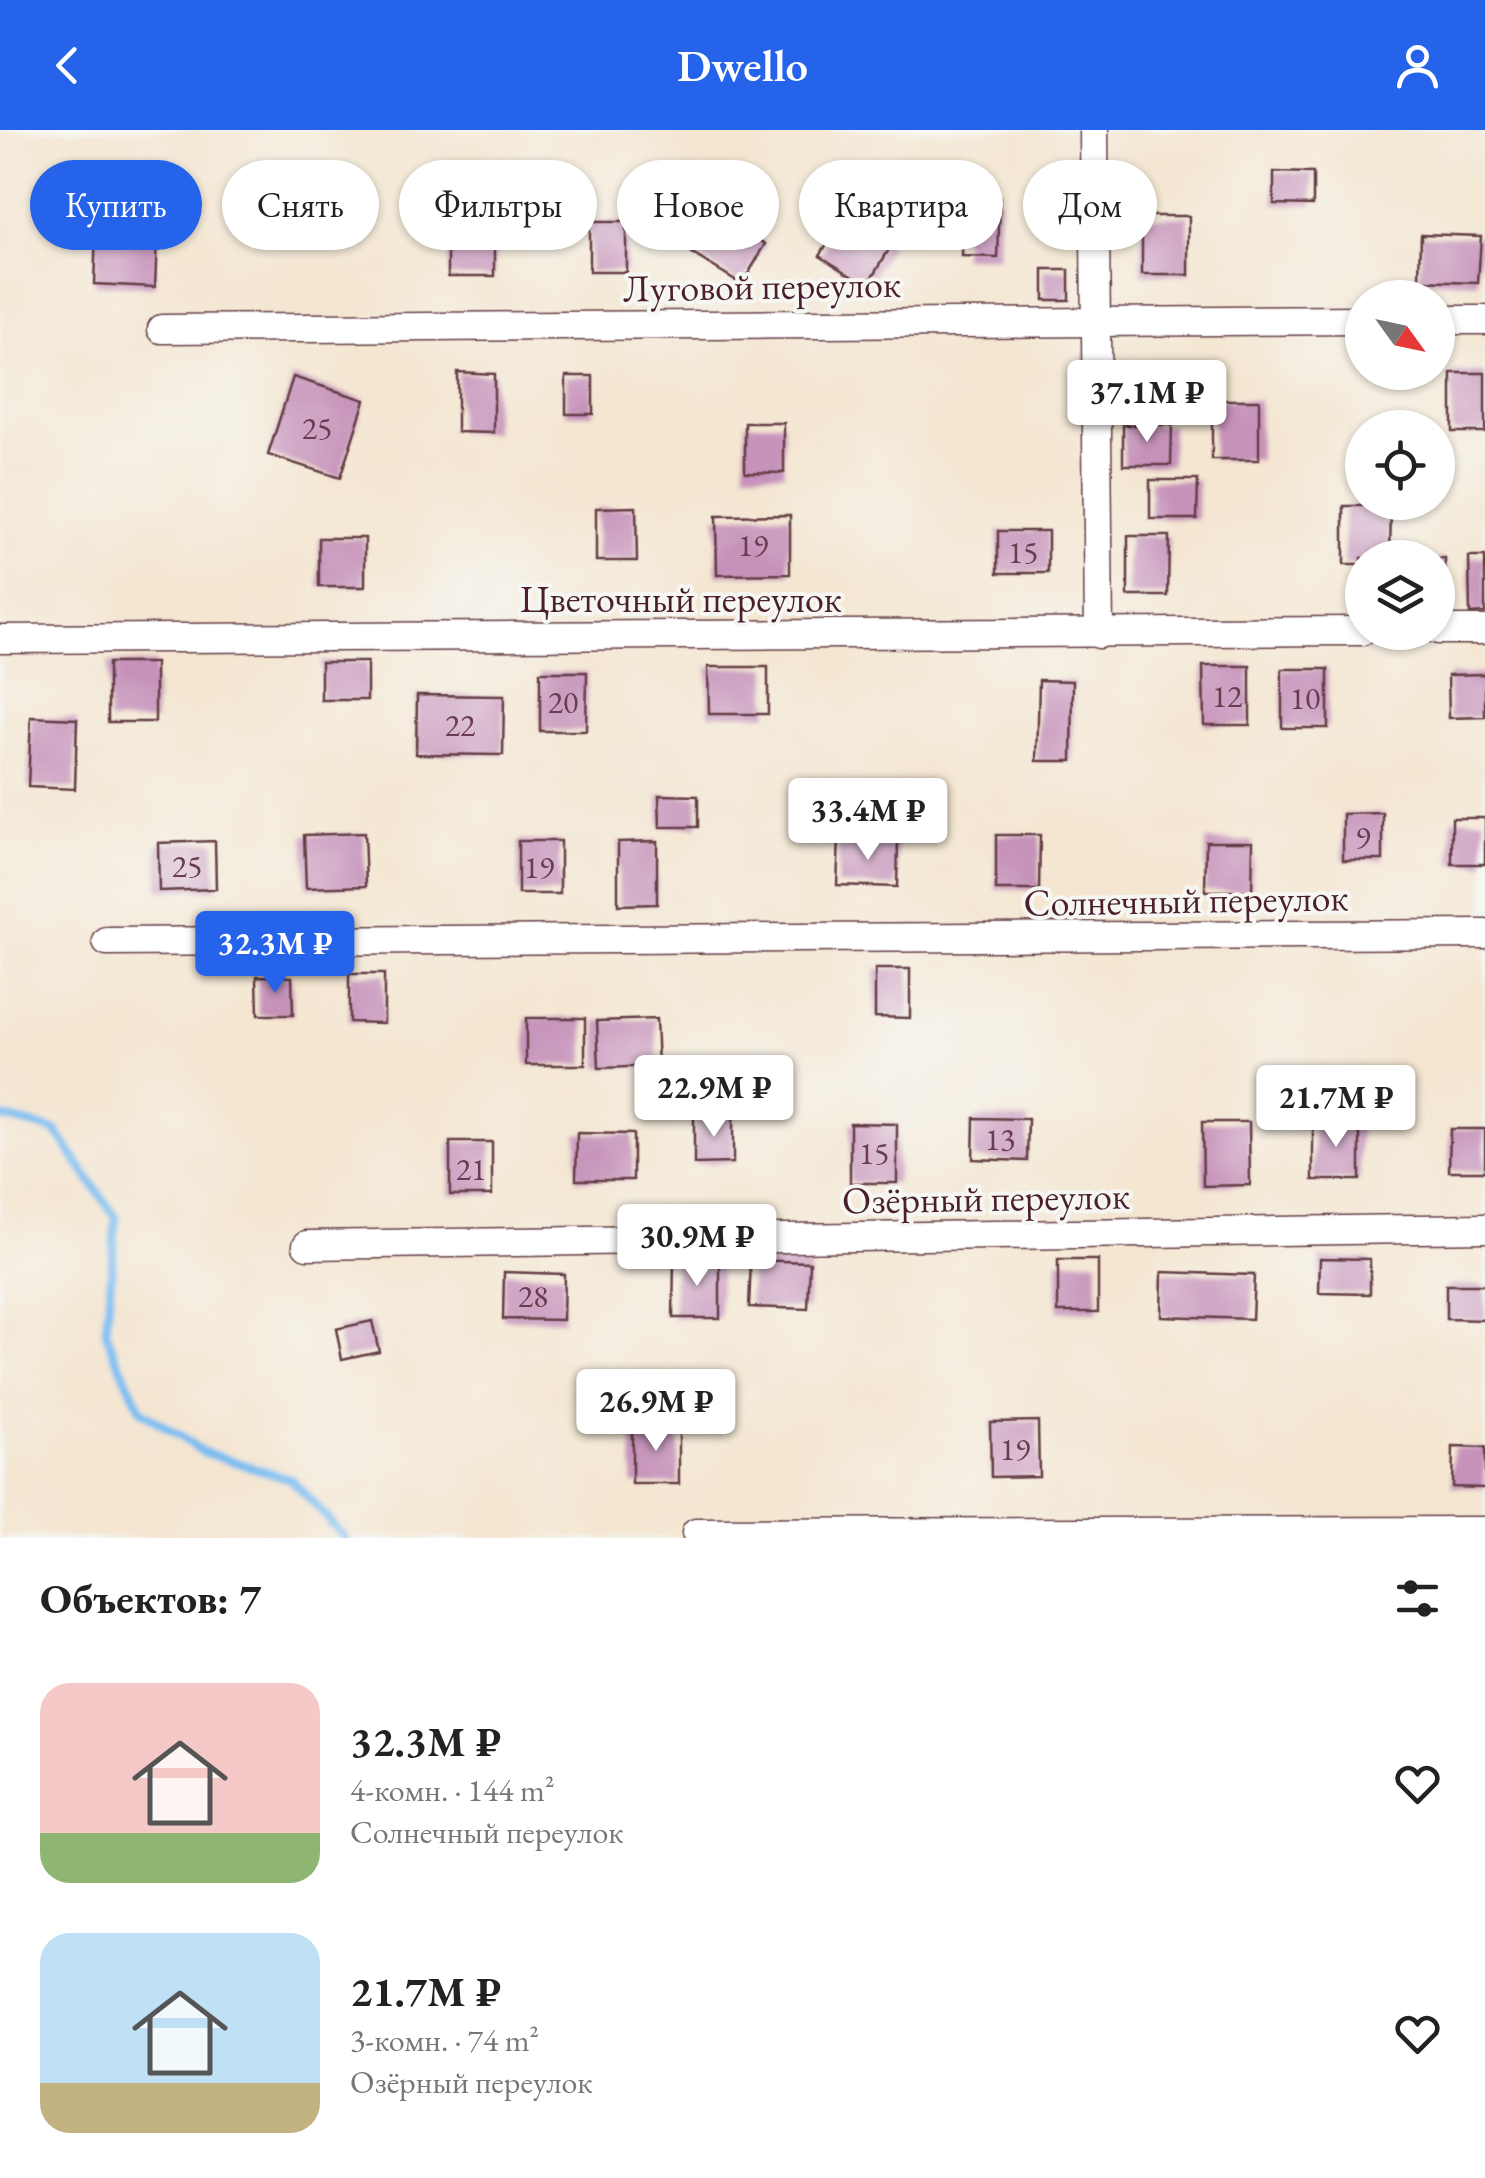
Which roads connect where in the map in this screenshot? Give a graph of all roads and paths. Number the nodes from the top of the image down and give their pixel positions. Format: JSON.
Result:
{"nodes":[{"id":1,"x":1094,"y":130,"type":"edge"},
{"id":2,"x":1094,"y":319,"type":"junction"},
{"id":3,"x":1345,"y":320,"type":"edge"},
{"id":4,"x":1455,"y":320,"type":"edge"},
{"id":5,"x":1485,"y":320,"type":"edge"},
{"id":6,"x":162,"y":328,"type":"dead end"},
{"id":7,"x":1455,"y":630,"type":"edge"},
{"id":8,"x":1485,"y":630,"type":"edge"},
{"id":9,"x":1345,"y":631,"type":"edge"},
{"id":10,"x":1099,"y":634,"type":"junction"},
{"id":11,"x":0,"y":639,"type":"edge"},
{"id":12,"x":1485,"y":934,"type":"edge"},
{"id":13,"x":107,"y":942,"type":"dead end"},
{"id":14,"x":1485,"y":1228,"type":"edge"},
{"id":15,"x":308,"y":1245,"type":"dead end"},
{"id":16,"x":1485,"y":1532,"type":"edge"},
{"id":17,"x":696,"y":1533,"type":"dead end"}],
"edges":[{"from":1,"to":2,"type":"street"},
{"from":2,"to":3,"type":"street","name":"Луговой переулок"},
{"from":2,"to":6,"type":"street","name":"Луговой переулок"},
{"from":2,"to":10,"type":"street"},
{"from":4,"to":5,"type":"street"},
{"from":7,"to":8,"type":"street"},
{"from":9,"to":10,"type":"street","name":"Цветочный переулок"},
{"from":10,"to":11,"type":"street","name":"Цветочный переулок"},
{"from":12,"to":13,"type":"street","name":"Солнечный переулок"},
{"from":14,"to":15,"type":"street","name":"Озёрный переулок"},
{"from":16,"to":17,"type":"street"}]}
